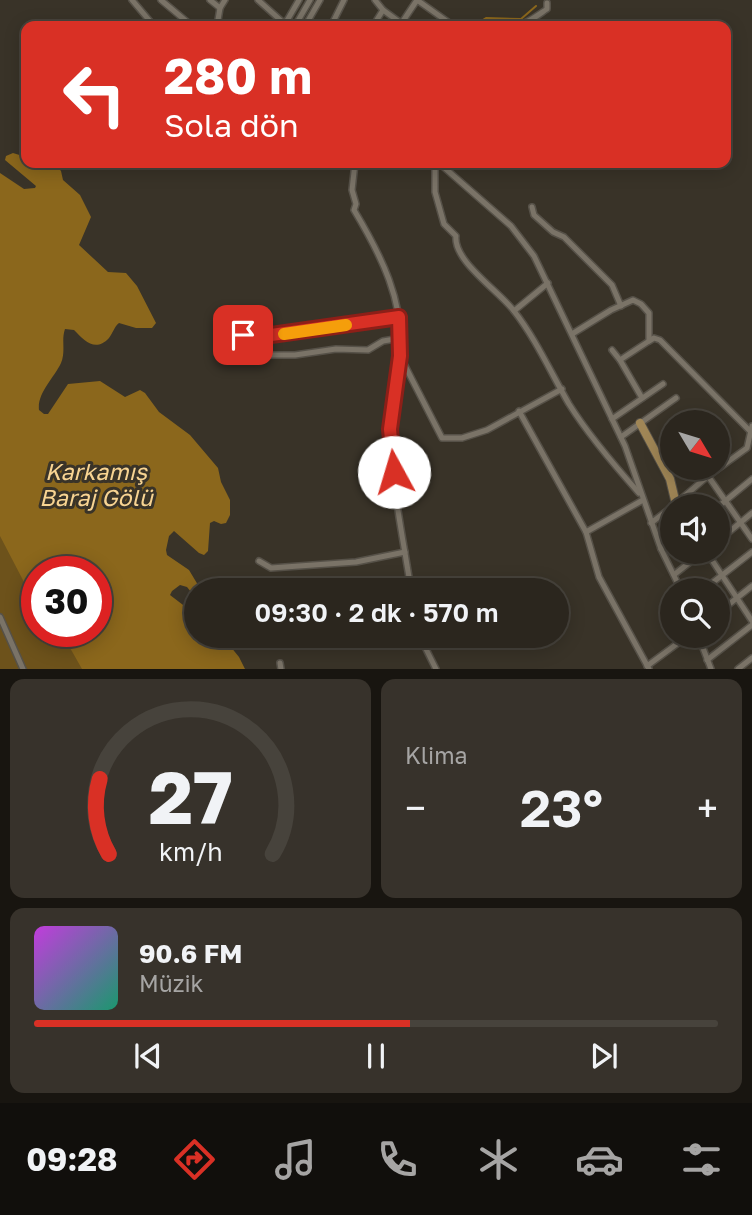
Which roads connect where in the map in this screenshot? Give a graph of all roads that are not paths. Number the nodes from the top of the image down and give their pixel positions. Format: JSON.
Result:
{"nodes":[{"id":1,"x":132,"y":0,"type":"edge"},
{"id":2,"x":161,"y":0,"type":"edge"},
{"id":3,"x":210,"y":0,"type":"edge"},
{"id":4,"x":225,"y":0,"type":"edge"},
{"id":5,"x":258,"y":0,"type":"edge"},
{"id":6,"x":273,"y":0,"type":"edge"},
{"id":7,"x":299,"y":0,"type":"edge"},
{"id":8,"x":310,"y":0,"type":"edge"},
{"id":9,"x":320,"y":0,"type":"edge"},
{"id":10,"x":344,"y":0,"type":"edge"},
{"id":11,"x":376,"y":0,"type":"edge"},
{"id":12,"x":417,"y":0,"type":"edge"},
{"id":13,"x":547,"y":3,"type":"dead end"},
{"id":14,"x":220,"y":8,"type":"junction"},
{"id":15,"x":268,"y":9,"type":"junction"},
{"id":16,"x":383,"y":10,"type":"junction"},
{"id":17,"x":150,"y":21,"type":"edge"},
{"id":18,"x":186,"y":21,"type":"edge"},
{"id":19,"x":218,"y":21,"type":"edge"},
{"id":20,"x":282,"y":21,"type":"edge"},
{"id":21,"x":288,"y":21,"type":"edge"},
{"id":22,"x":298,"y":21,"type":"edge"},
{"id":23,"x":308,"y":21,"type":"edge"},
{"id":24,"x":334,"y":21,"type":"edge"},
{"id":25,"x":376,"y":21,"type":"edge"},
{"id":26,"x":395,"y":21,"type":"edge"},
{"id":27,"x":403,"y":21,"type":"edge"},
{"id":28,"x":448,"y":21,"type":"edge"},
{"id":29,"x":527,"y":21,"type":"edge"},
{"id":30,"x":354,"y":168,"type":"edge"},
{"id":31,"x":437,"y":168,"type":"edge"},
{"id":32,"x":443,"y":168,"type":"edge"},
{"id":33,"x":532,"y":207,"type":"dead end"},
{"id":34,"x":548,"y":283,"type":"junction"},
{"id":35,"x":621,"y":306,"type":"junction"},
{"id":36,"x":514,"y":311,"type":"junction"},
{"id":37,"x":399,"y":317,"type":"junction"},
{"id":38,"x":572,"y":334,"type":"junction"},
{"id":39,"x":243,"y":335,"type":"dead end"},
{"id":40,"x":401,"y":338,"type":"junction"},
{"id":41,"x":649,"y":341,"type":"junction"},
{"id":42,"x":612,"y":350,"type":"dead end"},
{"id":43,"x":229,"y":355,"type":"dead end"},
{"id":44,"x":400,"y":356,"type":"junction"},
{"id":45,"x":620,"y":360,"type":"junction"},
{"id":46,"x":663,"y":383,"type":"dead end"},
{"id":47,"x":562,"y":389,"type":"junction"},
{"id":48,"x":642,"y":398,"type":"junction"},
{"id":49,"x":676,"y":398,"type":"dead end"},
{"id":50,"x":519,"y":411,"type":"junction"},
{"id":51,"x":612,"y":419,"type":"junction"},
{"id":52,"x":640,"y":423,"type":"junction"},
{"id":53,"x":751,"y":430,"type":"edge"},
{"id":54,"x":621,"y":438,"type":"junction"},
{"id":55,"x":747,"y":448,"type":"junction"},
{"id":56,"x":752,"y":455,"type":"edge"},
{"id":57,"x":730,"y":460,"type":"edge"},
{"id":58,"x":752,"y":479,"type":"edge"},
{"id":59,"x":703,"y":480,"type":"edge"},
{"id":60,"x":711,"y":480,"type":"edge"},
{"id":61,"x":672,"y":494,"type":"edge"},
{"id":62,"x":688,"y":494,"type":"edge"},
{"id":63,"x":722,"y":494,"type":"edge"},
{"id":64,"x":730,"y":497,"type":"edge"},
{"id":65,"x":642,"y":498,"type":"junction"},
{"id":66,"x":730,"y":505,"type":"edge"},
{"id":67,"x":752,"y":513,"type":"edge"},
{"id":68,"x":660,"y":516,"type":"edge"},
{"id":69,"x":651,"y":523,"type":"junction"},
{"id":70,"x":740,"y":523,"type":"junction"},
{"id":71,"x":730,"y":531,"type":"edge"},
{"id":72,"x":586,"y":532,"type":"junction"},
{"id":73,"x":752,"y":539,"type":"edge"},
{"id":74,"x":660,"y":547,"type":"edge"},
{"id":75,"x":405,"y":552,"type":"junction"},
{"id":76,"x":752,"y":552,"type":"edge"},
{"id":77,"x":259,"y":561,"type":"dead end"},
{"id":78,"x":669,"y":564,"type":"edge"},
{"id":79,"x":688,"y":564,"type":"edge"},
{"id":80,"x":715,"y":564,"type":"edge"},
{"id":81,"x":675,"y":574,"type":"junction"},
{"id":82,"x":723,"y":574,"type":"junction"},
{"id":83,"x":409,"y":578,"type":"edge"},
{"id":84,"x":676,"y":578,"type":"edge"},
{"id":85,"x":718,"y":578,"type":"edge"},
{"id":86,"x":752,"y":586,"type":"edge"},
{"id":87,"x":736,"y":598,"type":"junction"},
{"id":88,"x":730,"y":603,"type":"edge"},
{"id":89,"x":0,"y":617,"type":"edge"},
{"id":90,"x":752,"y":623,"type":"edge"},
{"id":91,"x":426,"y":648,"type":"edge"},
{"id":92,"x":673,"y":648,"type":"edge"},
{"id":93,"x":703,"y":648,"type":"edge"},
{"id":94,"x":752,"y":658,"type":"edge"},
{"id":95,"x":707,"y":660,"type":"junction"},
{"id":96,"x":648,"y":668,"type":"edge"},
{"id":97,"x":23,"y":669,"type":"edge"},
{"id":98,"x":436,"y":669,"type":"edge"},
{"id":99,"x":711,"y":669,"type":"edge"},
{"id":100,"x":738,"y":669,"type":"edge"}],
"edges":[{"from":1,"to":17,"type":"street"},
{"from":2,"to":18,"type":"street"},
{"from":3,"to":14,"type":"street"},
{"from":4,"to":14,"type":"street"},
{"from":5,"to":15,"type":"street"},
{"from":6,"to":15,"type":"street"},
{"from":7,"to":21,"type":"street"},
{"from":8,"to":22,"type":"street"},
{"from":9,"to":23,"type":"street"},
{"from":10,"to":24,"type":"street"},
{"from":11,"to":16,"type":"street"},
{"from":12,"to":27,"type":"street"},
{"from":12,"to":28,"type":"street"},
{"from":13,"to":29,"type":"street"},
{"from":14,"to":19,"type":"street"},
{"from":15,"to":20,"type":"street"},
{"from":16,"to":25,"type":"street"},
{"from":16,"to":26,"type":"street"},
{"from":30,"to":37,"type":"street"},
{"from":31,"to":36,"type":"street"},
{"from":32,"to":34,"type":"street"},
{"from":33,"to":35,"type":"street"},
{"from":34,"to":36,"type":"street"},
{"from":34,"to":38,"type":"street"},
{"from":35,"to":38,"type":"street"},
{"from":35,"to":41,"type":"street"},
{"from":36,"to":47,"type":"street"},
{"from":37,"to":39,"type":"street"},
{"from":37,"to":40,"type":"street"},
{"from":38,"to":51,"type":"street"},
{"from":40,"to":43,"type":"street"},
{"from":40,"to":44,"type":"street"},
{"from":41,"to":45,"type":"street"},
{"from":41,"to":53,"type":"street"},
{"from":42,"to":45,"type":"street"},
{"from":44,"to":50,"type":"street"},
{"from":44,"to":75,"type":"street"},
{"from":45,"to":48,"type":"street"},
{"from":46,"to":48,"type":"street"},
{"from":47,"to":50,"type":"street"},
{"from":47,"to":65,"type":"street"},
{"from":48,"to":51,"type":"street"},
{"from":49,"to":52,"type":"street"},
{"from":50,"to":72,"type":"street"},
{"from":51,"to":54,"type":"street"},
{"from":52,"to":54,"type":"street"},
{"from":52,"to":61,"type":"main road"},
{"from":53,"to":55,"type":"street"},
{"from":54,"to":65,"type":"street"},
{"from":55,"to":56,"type":"street"},
{"from":55,"to":57,"type":"street"},
{"from":58,"to":64,"type":"street"},
{"from":59,"to":62,"type":"street"},
{"from":60,"to":63,"type":"street"},
{"from":65,"to":69,"type":"street"},
{"from":65,"to":72,"type":"street"},
{"from":66,"to":70,"type":"street"},
{"from":67,"to":70,"type":"street"},
{"from":68,"to":69,"type":"street"},
{"from":69,"to":74,"type":"street"},
{"from":70,"to":71,"type":"street"},
{"from":70,"to":73,"type":"street"},
{"from":72,"to":96,"type":"street"},
{"from":75,"to":77,"type":"street"},
{"from":75,"to":83,"type":"street"},
{"from":76,"to":82,"type":"street"},
{"from":78,"to":81,"type":"street"},
{"from":79,"to":81,"type":"street"},
{"from":80,"to":82,"type":"street"},
{"from":81,"to":84,"type":"street"},
{"from":82,"to":85,"type":"street"},
{"from":82,"to":87,"type":"street"},
{"from":86,"to":87,"type":"street"},
{"from":87,"to":88,"type":"street"},
{"from":87,"to":90,"type":"street"},
{"from":89,"to":97,"type":"street"},
{"from":90,"to":95,"type":"street"},
{"from":91,"to":98,"type":"street"},
{"from":92,"to":96,"type":"street"},
{"from":93,"to":95,"type":"street"},
{"from":94,"to":100,"type":"street"},
{"from":95,"to":99,"type":"street"}]}
